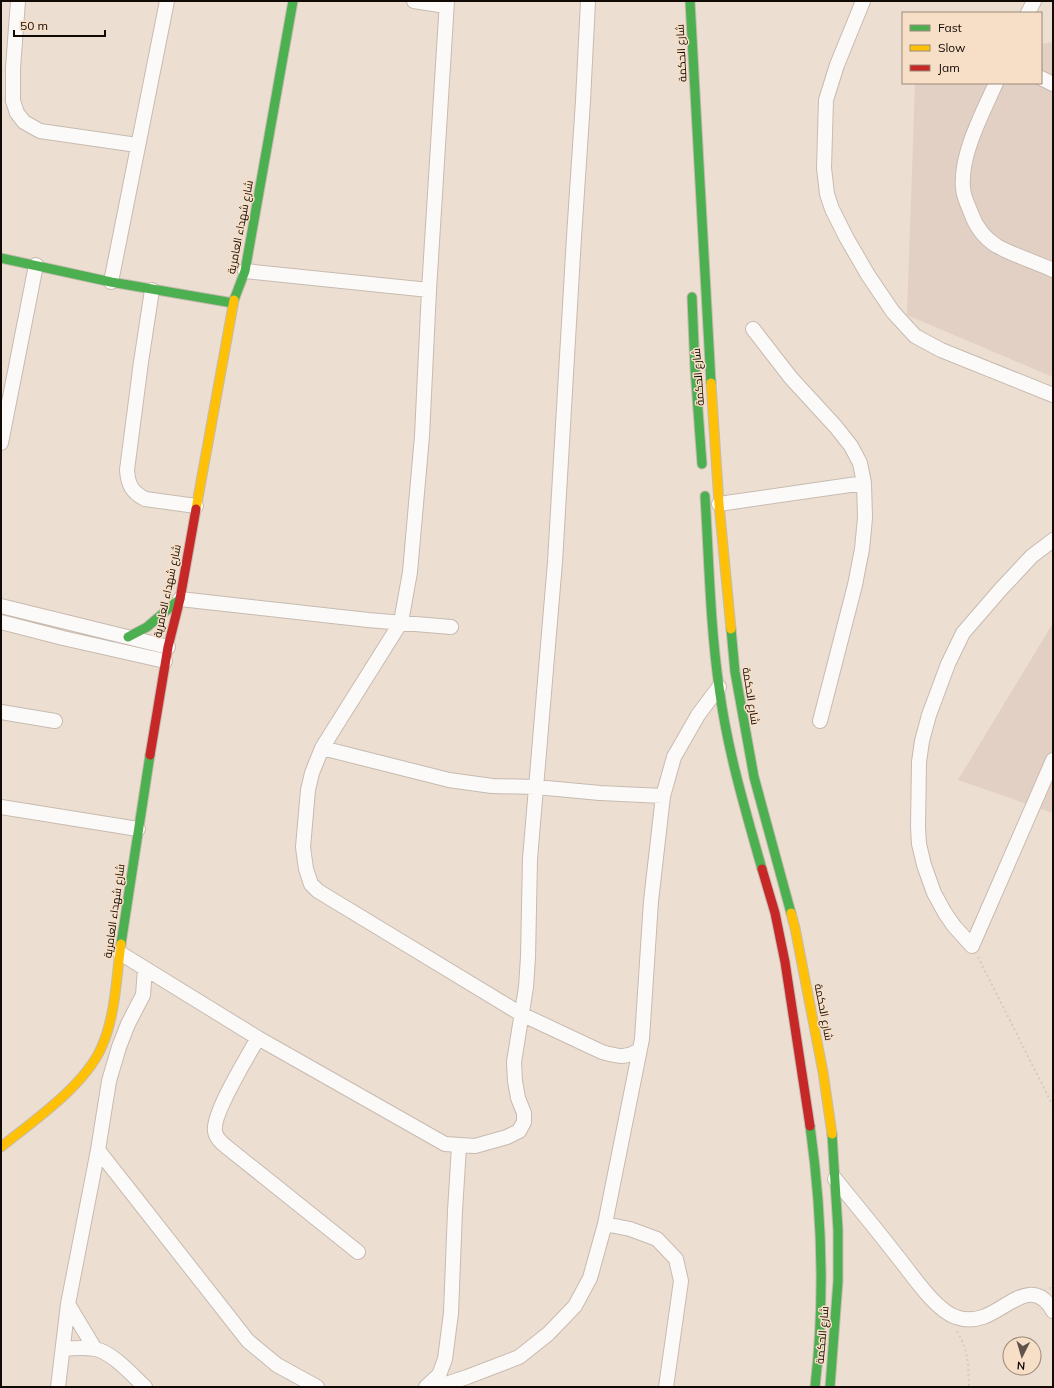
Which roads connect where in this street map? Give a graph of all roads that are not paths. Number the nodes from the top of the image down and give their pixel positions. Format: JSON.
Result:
{"nodes":[{"id":1,"x":18,"y":1,"type":"edge"},
{"id":2,"x":166,"y":1,"type":"edge"},
{"id":3,"x":293,"y":1,"type":"edge"},
{"id":4,"x":414,"y":1,"type":"edge"},
{"id":5,"x":588,"y":1,"type":"edge"},
{"id":6,"x":690,"y":1,"type":"edge"},
{"id":7,"x":863,"y":1,"type":"edge"},
{"id":8,"x":1034,"y":1,"type":"edge"},
{"id":9,"x":447,"y":4,"type":"edge"},
{"id":10,"x":1028,"y":12,"type":"edge"},
{"id":11,"x":1042,"y":78,"type":"edge"},
{"id":12,"x":996,"y":84,"type":"edge"},
{"id":13,"x":1053,"y":84,"type":"edge"},
{"id":14,"x":137,"y":145,"type":"junction"},
{"id":15,"x":1,"y":258,"type":"edge"},
{"id":16,"x":36,"y":265,"type":"junction"},
{"id":17,"x":1053,"y":270,"type":"edge"},
{"id":18,"x":245,"y":271,"type":"junction"},
{"id":19,"x":111,"y":282,"type":"junction"},
{"id":20,"x":692,"y":286,"type":"dead end"},
{"id":21,"x":152,"y":290,"type":"junction"},
{"id":22,"x":429,"y":290,"type":"junction"},
{"id":23,"x":233,"y":303,"type":"junction"},
{"id":24,"x":753,"y":328,"type":"dead end"},
{"id":25,"x":1053,"y":395,"type":"edge"},
{"id":26,"x":1,"y":443,"type":"edge"},
{"id":27,"x":703,"y":473,"type":"dead end"},
{"id":28,"x":864,"y":483,"type":"junction"},
{"id":29,"x":704,"y":488,"type":"dead end"},
{"id":30,"x":718,"y":504,"type":"junction"},
{"id":31,"x":196,"y":506,"type":"junction"},
{"id":32,"x":1053,"y":540,"type":"edge"},
{"id":33,"x":180,"y":599,"type":"junction"},
{"id":34,"x":1,"y":606,"type":"edge"},
{"id":35,"x":1,"y":622,"type":"edge"},
{"id":36,"x":401,"y":622,"type":"junction"},
{"id":37,"x":451,"y":627,"type":"dead end"},
{"id":38,"x":128,"y":637,"type":"junction"},
{"id":39,"x":168,"y":647,"type":"junction"},
{"id":40,"x":165,"y":661,"type":"junction"},
{"id":41,"x":719,"y":687,"type":"junction"},
{"id":42,"x":1,"y":712,"type":"edge"},
{"id":43,"x":55,"y":721,"type":"dead end"},
{"id":44,"x":820,"y":721,"type":"dead end"},
{"id":45,"x":322,"y":748,"type":"junction"},
{"id":46,"x":1053,"y":760,"type":"edge"},
{"id":47,"x":536,"y":787,"type":"junction"},
{"id":48,"x":664,"y":796,"type":"junction"},
{"id":49,"x":1,"y":807,"type":"edge"},
{"id":50,"x":138,"y":829,"type":"junction"},
{"id":51,"x":120,"y":953,"type":"junction"},
{"id":52,"x":145,"y":969,"type":"junction"},
{"id":53,"x":521,"y":1014,"type":"junction"},
{"id":54,"x":258,"y":1038,"type":"junction"},
{"id":55,"x":639,"y":1050,"type":"junction"},
{"id":56,"x":459,"y":1146,"type":"junction"},
{"id":57,"x":1,"y":1147,"type":"edge"},
{"id":58,"x":98,"y":1150,"type":"junction"},
{"id":59,"x":836,"y":1180,"type":"junction"},
{"id":60,"x":605,"y":1224,"type":"junction"},
{"id":61,"x":358,"y":1252,"type":"dead end"},
{"id":62,"x":68,"y":1304,"type":"junction"},
{"id":63,"x":1053,"y":1311,"type":"edge"},
{"id":64,"x":63,"y":1349,"type":"junction"},
{"id":65,"x":95,"y":1349,"type":"junction"},
{"id":66,"x":58,"y":1387,"type":"edge"},
{"id":67,"x":145,"y":1387,"type":"edge"},
{"id":68,"x":317,"y":1387,"type":"edge"},
{"id":69,"x":426,"y":1387,"type":"edge"},
{"id":70,"x":437,"y":1387,"type":"edge"},
{"id":71,"x":666,"y":1387,"type":"edge"},
{"id":72,"x":815,"y":1387,"type":"edge"},
{"id":73,"x":830,"y":1387,"type":"edge"}],
"edges":[{"from":1,"to":14,"type":"street"},
{"from":2,"to":14,"type":"street"},
{"from":3,"to":18,"type":"street","name":"شارع شهداء العامرية"},
{"from":4,"to":9,"type":"street"},
{"from":5,"to":47,"type":"street"},
{"from":6,"to":30,"type":"street","name":"شارع الحكمة"},
{"from":7,"to":25,"type":"street"},
{"from":8,"to":10,"type":"street"},
{"from":9,"to":22,"type":"street"},
{"from":11,"to":13,"type":"street"},
{"from":12,"to":17,"type":"street"},
{"from":14,"to":19,"type":"street"},
{"from":15,"to":16,"type":"street"},
{"from":16,"to":19,"type":"street"},
{"from":16,"to":26,"type":"street"},
{"from":18,"to":22,"type":"street"},
{"from":18,"to":23,"type":"street","name":"شارع شهداء العامرية"},
{"from":19,"to":21,"type":"street"},
{"from":20,"to":27,"type":"street","name":"شارع الحكمة"},
{"from":21,"to":23,"type":"street"},
{"from":21,"to":31,"type":"street"},
{"from":22,"to":36,"type":"street"},
{"from":23,"to":31,"type":"street","name":"شارع شهداء العامرية"},
{"from":24,"to":28,"type":"street"},
{"from":28,"to":30,"type":"street"},
{"from":28,"to":44,"type":"street"},
{"from":29,"to":41,"type":"street","name":"شارع الحكمة"},
{"from":30,"to":59,"type":"street","name":"شارع الحكمة"},
{"from":31,"to":33,"type":"street","name":"شارع شهداء العامرية"},
{"from":32,"to":46,"type":"street"},
{"from":33,"to":36,"type":"street"},
{"from":33,"to":38,"type":"street"},
{"from":33,"to":39,"type":"street","name":"شارع شهداء العامرية"},
{"from":34,"to":38,"type":"street"},
{"from":35,"to":40,"type":"street"},
{"from":36,"to":37,"type":"street"},
{"from":36,"to":45,"type":"street"},
{"from":38,"to":39,"type":"street"},
{"from":39,"to":40,"type":"street","name":"شارع شهداء العامرية"},
{"from":40,"to":50,"type":"street","name":"شارع شهداء العامرية"},
{"from":41,"to":48,"type":"street"},
{"from":41,"to":72,"type":"street","name":"شارع الحكمة"},
{"from":42,"to":43,"type":"street"},
{"from":45,"to":47,"type":"street"},
{"from":45,"to":53,"type":"street"},
{"from":47,"to":48,"type":"street"},
{"from":47,"to":53,"type":"street"},
{"from":48,"to":55,"type":"street"},
{"from":49,"to":50,"type":"street"},
{"from":50,"to":51,"type":"street","name":"شارع شهداء العامرية"},
{"from":51,"to":52,"type":"street"},
{"from":51,"to":57,"type":"street","name":"شارع شهداء العامرية"},
{"from":52,"to":54,"type":"street"},
{"from":52,"to":58,"type":"street"},
{"from":53,"to":55,"type":"street"},
{"from":53,"to":56,"type":"street"},
{"from":54,"to":56,"type":"street"},
{"from":54,"to":61,"type":"street"},
{"from":55,"to":60,"type":"street"},
{"from":56,"to":69,"type":"street"},
{"from":58,"to":62,"type":"street"},
{"from":58,"to":68,"type":"street"},
{"from":59,"to":63,"type":"street"},
{"from":59,"to":73,"type":"street","name":"شارع الحكمة"},
{"from":60,"to":70,"type":"street"},
{"from":60,"to":71,"type":"street"},
{"from":62,"to":64,"type":"street"},
{"from":62,"to":65,"type":"street"},
{"from":64,"to":65,"type":"street"},
{"from":64,"to":66,"type":"street"},
{"from":65,"to":67,"type":"street"}]}
